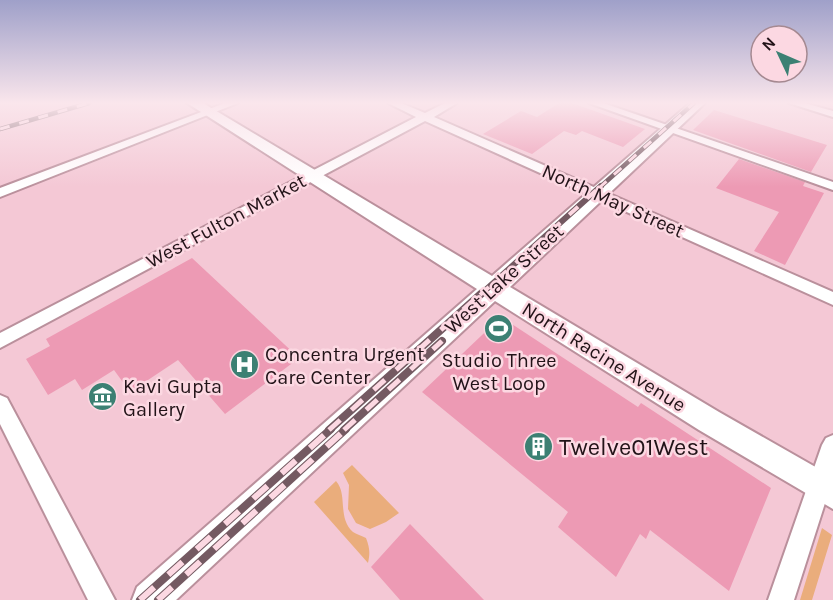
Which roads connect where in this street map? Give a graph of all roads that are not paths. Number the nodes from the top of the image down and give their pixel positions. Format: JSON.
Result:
{"nodes":[{"id":1,"x":160,"y":131,"type":"edge"},
{"id":2,"x":239,"y":131,"type":"edge"},
{"id":3,"x":398,"y":131,"type":"edge"},
{"id":4,"x":456,"y":131,"type":"edge"},
{"id":5,"x":667,"y":131,"type":"edge"},
{"id":6,"x":675,"y":131,"type":"edge"},
{"id":7,"x":311,"y":176,"type":"junction"},
{"id":8,"x":833,"y":186,"type":"edge"},
{"id":9,"x":0,"y":193,"type":"edge"},
{"id":10,"x":598,"y":194,"type":"junction"},
{"id":11,"x":494,"y":289,"type":"junction"},
{"id":12,"x":833,"y":299,"type":"edge"},
{"id":13,"x":0,"y":341,"type":"edge"},
{"id":14,"x":0,"y":404,"type":"edge"},
{"id":15,"x":833,"y":445,"type":"edge"},
{"id":16,"x":826,"y":490,"type":"edge"},
{"id":17,"x":102,"y":600,"type":"edge"},
{"id":18,"x":150,"y":600,"type":"edge"},
{"id":19,"x":781,"y":600,"type":"edge"}],
"edges":[{"from":1,"to":9,"type":"street"},
{"from":2,"to":7,"type":"main road","name":"North Racine Avenue"},
{"from":3,"to":7,"type":"street","name":"West Fulton Market"},
{"from":4,"to":10,"type":"street","name":"North May Street"},
{"from":5,"to":10,"type":"main road","name":"West Lake Street"},
{"from":6,"to":8,"type":"street"},
{"from":7,"to":11,"type":"main road","name":"North Racine Avenue"},
{"from":7,"to":13,"type":"street","name":"West Fulton Market"},
{"from":10,"to":11,"type":"main road","name":"West Lake Street"},
{"from":10,"to":12,"type":"street","name":"North May Street"},
{"from":11,"to":16,"type":"main road","name":"North Racine Avenue"},
{"from":11,"to":18,"type":"main road","name":"West Lake Street"},
{"from":14,"to":17,"type":"street"},
{"from":15,"to":16,"type":"street"},
{"from":16,"to":19,"type":"street"}]}
